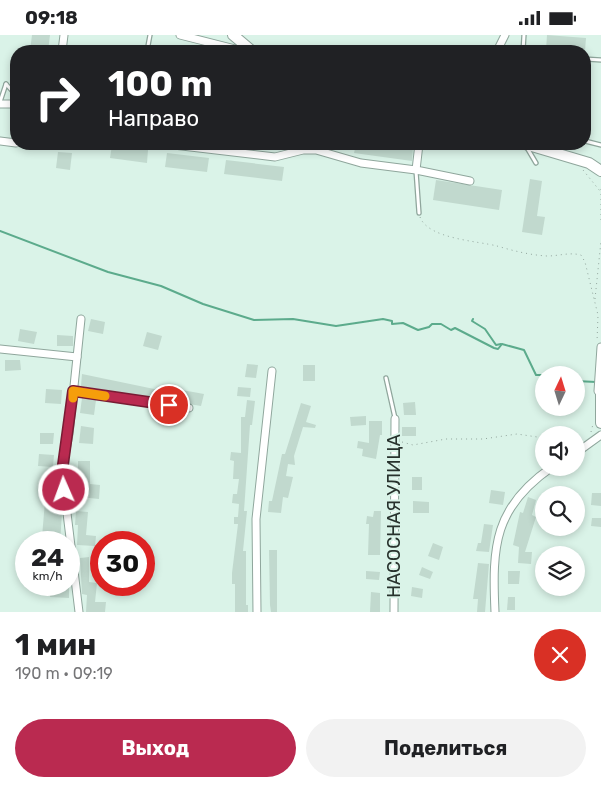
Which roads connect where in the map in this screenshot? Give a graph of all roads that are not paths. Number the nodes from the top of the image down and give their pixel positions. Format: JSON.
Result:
{"nodes":[{"id":1,"x":180,"y":35,"type":"edge"},
{"id":2,"x":214,"y":35,"type":"edge"},
{"id":3,"x":233,"y":35,"type":"edge"},
{"id":4,"x":206,"y":42,"type":"junction"},
{"id":5,"x":218,"y":45,"type":"edge"},
{"id":6,"x":245,"y":45,"type":"edge"},
{"id":7,"x":10,"y":88,"type":"edge"},
{"id":8,"x":0,"y":103,"type":"edge"},
{"id":9,"x":229,"y":150,"type":"edge"},
{"id":10,"x":303,"y":150,"type":"edge"},
{"id":11,"x":325,"y":150,"type":"edge"},
{"id":12,"x":418,"y":150,"type":"edge"},
{"id":13,"x":528,"y":150,"type":"edge"},
{"id":14,"x":545,"y":150,"type":"edge"},
{"id":15,"x":536,"y":163,"type":"dead end"},
{"id":16,"x":416,"y":170,"type":"junction"},
{"id":17,"x":601,"y":171,"type":"edge"},
{"id":18,"x":470,"y":181,"type":"dead end"},
{"id":19,"x":419,"y":213,"type":"road end"},
{"id":20,"x":81,"y":319,"type":"dead end"},
{"id":21,"x":599,"y":347,"type":"edge"},
{"id":22,"x":0,"y":349,"type":"edge"},
{"id":23,"x":77,"y":357,"type":"junction"},
{"id":24,"x":272,"y":371,"type":"dead end"},
{"id":25,"x":386,"y":378,"type":"dead end"},
{"id":26,"x":601,"y":386,"type":"edge"},
{"id":27,"x":73,"y":391,"type":"junction"},
{"id":28,"x":189,"y":408,"type":"dead end"},
{"id":29,"x":395,"y":419,"type":"joint"},
{"id":30,"x":601,"y":423,"type":"edge"},
{"id":31,"x":601,"y":435,"type":"edge"},
{"id":32,"x":585,"y":447,"type":"edge"},
{"id":33,"x":541,"y":476,"type":"edge"},
{"id":34,"x":79,"y":612,"type":"edge"},
{"id":35,"x":257,"y":612,"type":"edge"},
{"id":36,"x":394,"y":612,"type":"edge"},
{"id":37,"x":495,"y":612,"type":"edge"}],
"edges":[{"from":1,"to":4,"type":"street"},
{"from":2,"to":4,"type":"street"},
{"from":3,"to":6,"type":"street"},
{"from":4,"to":5,"type":"street"},
{"from":7,"to":8,"type":"lane"},
{"from":9,"to":10,"type":"street"},
{"from":11,"to":16,"type":"street"},
{"from":12,"to":16,"type":"street"},
{"from":13,"to":15,"type":"lane"},
{"from":14,"to":17,"type":"street"},
{"from":16,"to":18,"type":"street"},
{"from":16,"to":19,"type":"lane"},
{"from":20,"to":23,"type":"street"},
{"from":21,"to":30,"type":"street"},
{"from":22,"to":23,"type":"street"},
{"from":23,"to":27,"type":"street"},
{"from":24,"to":35,"type":"street"},
{"from":25,"to":29,"type":"lane"},
{"from":26,"to":30,"type":"street"},
{"from":27,"to":28,"type":"street"},
{"from":27,"to":34,"type":"street"},
{"from":29,"to":36,"type":"street","name":"НАСОСНАЯ УЛИЦА"},
{"from":31,"to":32,"type":"street"},
{"from":33,"to":37,"type":"street"}]}
